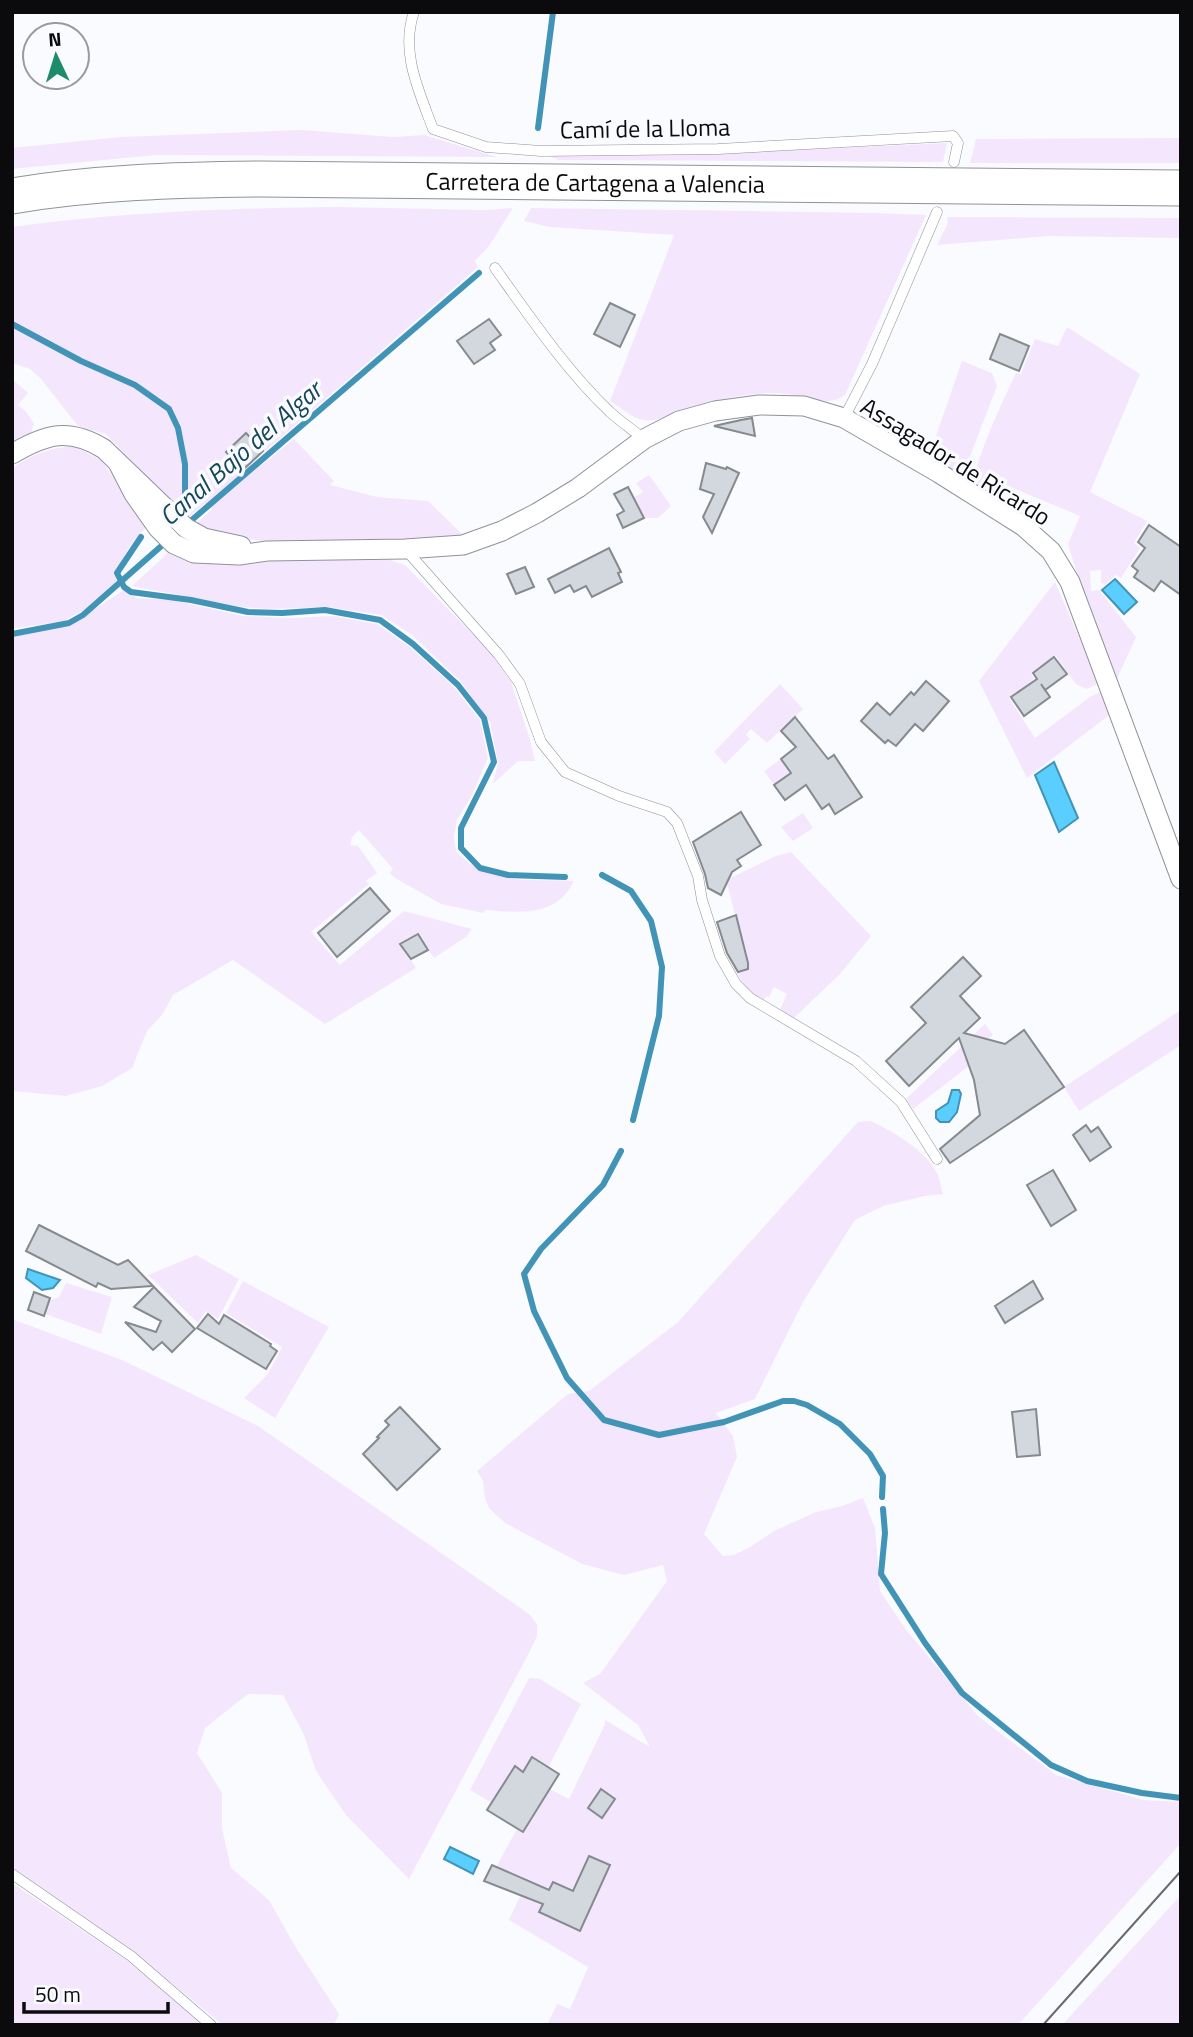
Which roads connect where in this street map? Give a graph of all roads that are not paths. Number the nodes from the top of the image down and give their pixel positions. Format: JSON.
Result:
{"nodes":[{"id":1,"x":414,"y":12,"type":"edge"},
{"id":2,"x":954,"y":162,"type":"dead end"},
{"id":3,"x":1181,"y":188,"type":"edge"},
{"id":4,"x":12,"y":196,"type":"edge"},
{"id":5,"x":937,"y":212,"type":"dead end"},
{"id":6,"x":495,"y":268,"type":"dead end"},
{"id":7,"x":845,"y":418,"type":"junction"},
{"id":8,"x":645,"y":439,"type":"junction"},
{"id":9,"x":12,"y":454,"type":"edge"},
{"id":10,"x":405,"y":550,"type":"junction"},
{"id":11,"x":1181,"y":878,"type":"edge"},
{"id":12,"x":937,"y":1159,"type":"dead end"},
{"id":13,"x":12,"y":1874,"type":"edge"},
{"id":14,"x":211,"y":2025,"type":"edge"}],
"edges":[{"from":1,"to":2,"type":"lane","name":"Camí de la Lloma"},
{"from":3,"to":4,"type":"highway","name":"Carretera de Cartagena a Valencia"},
{"from":5,"to":7,"type":"lane"},
{"from":6,"to":8,"type":"lane"},
{"from":7,"to":8,"type":"street","name":"Assagador de Ricardo"},
{"from":7,"to":11,"type":"street","name":"Assagador de Ricardo"},
{"from":8,"to":10,"type":"street","name":"Assagador de Ricardo"},
{"from":9,"to":10,"type":"street","name":"Assagador de Ricardo"},
{"from":10,"to":12,"type":"lane"},
{"from":13,"to":14,"type":"lane"}]}
